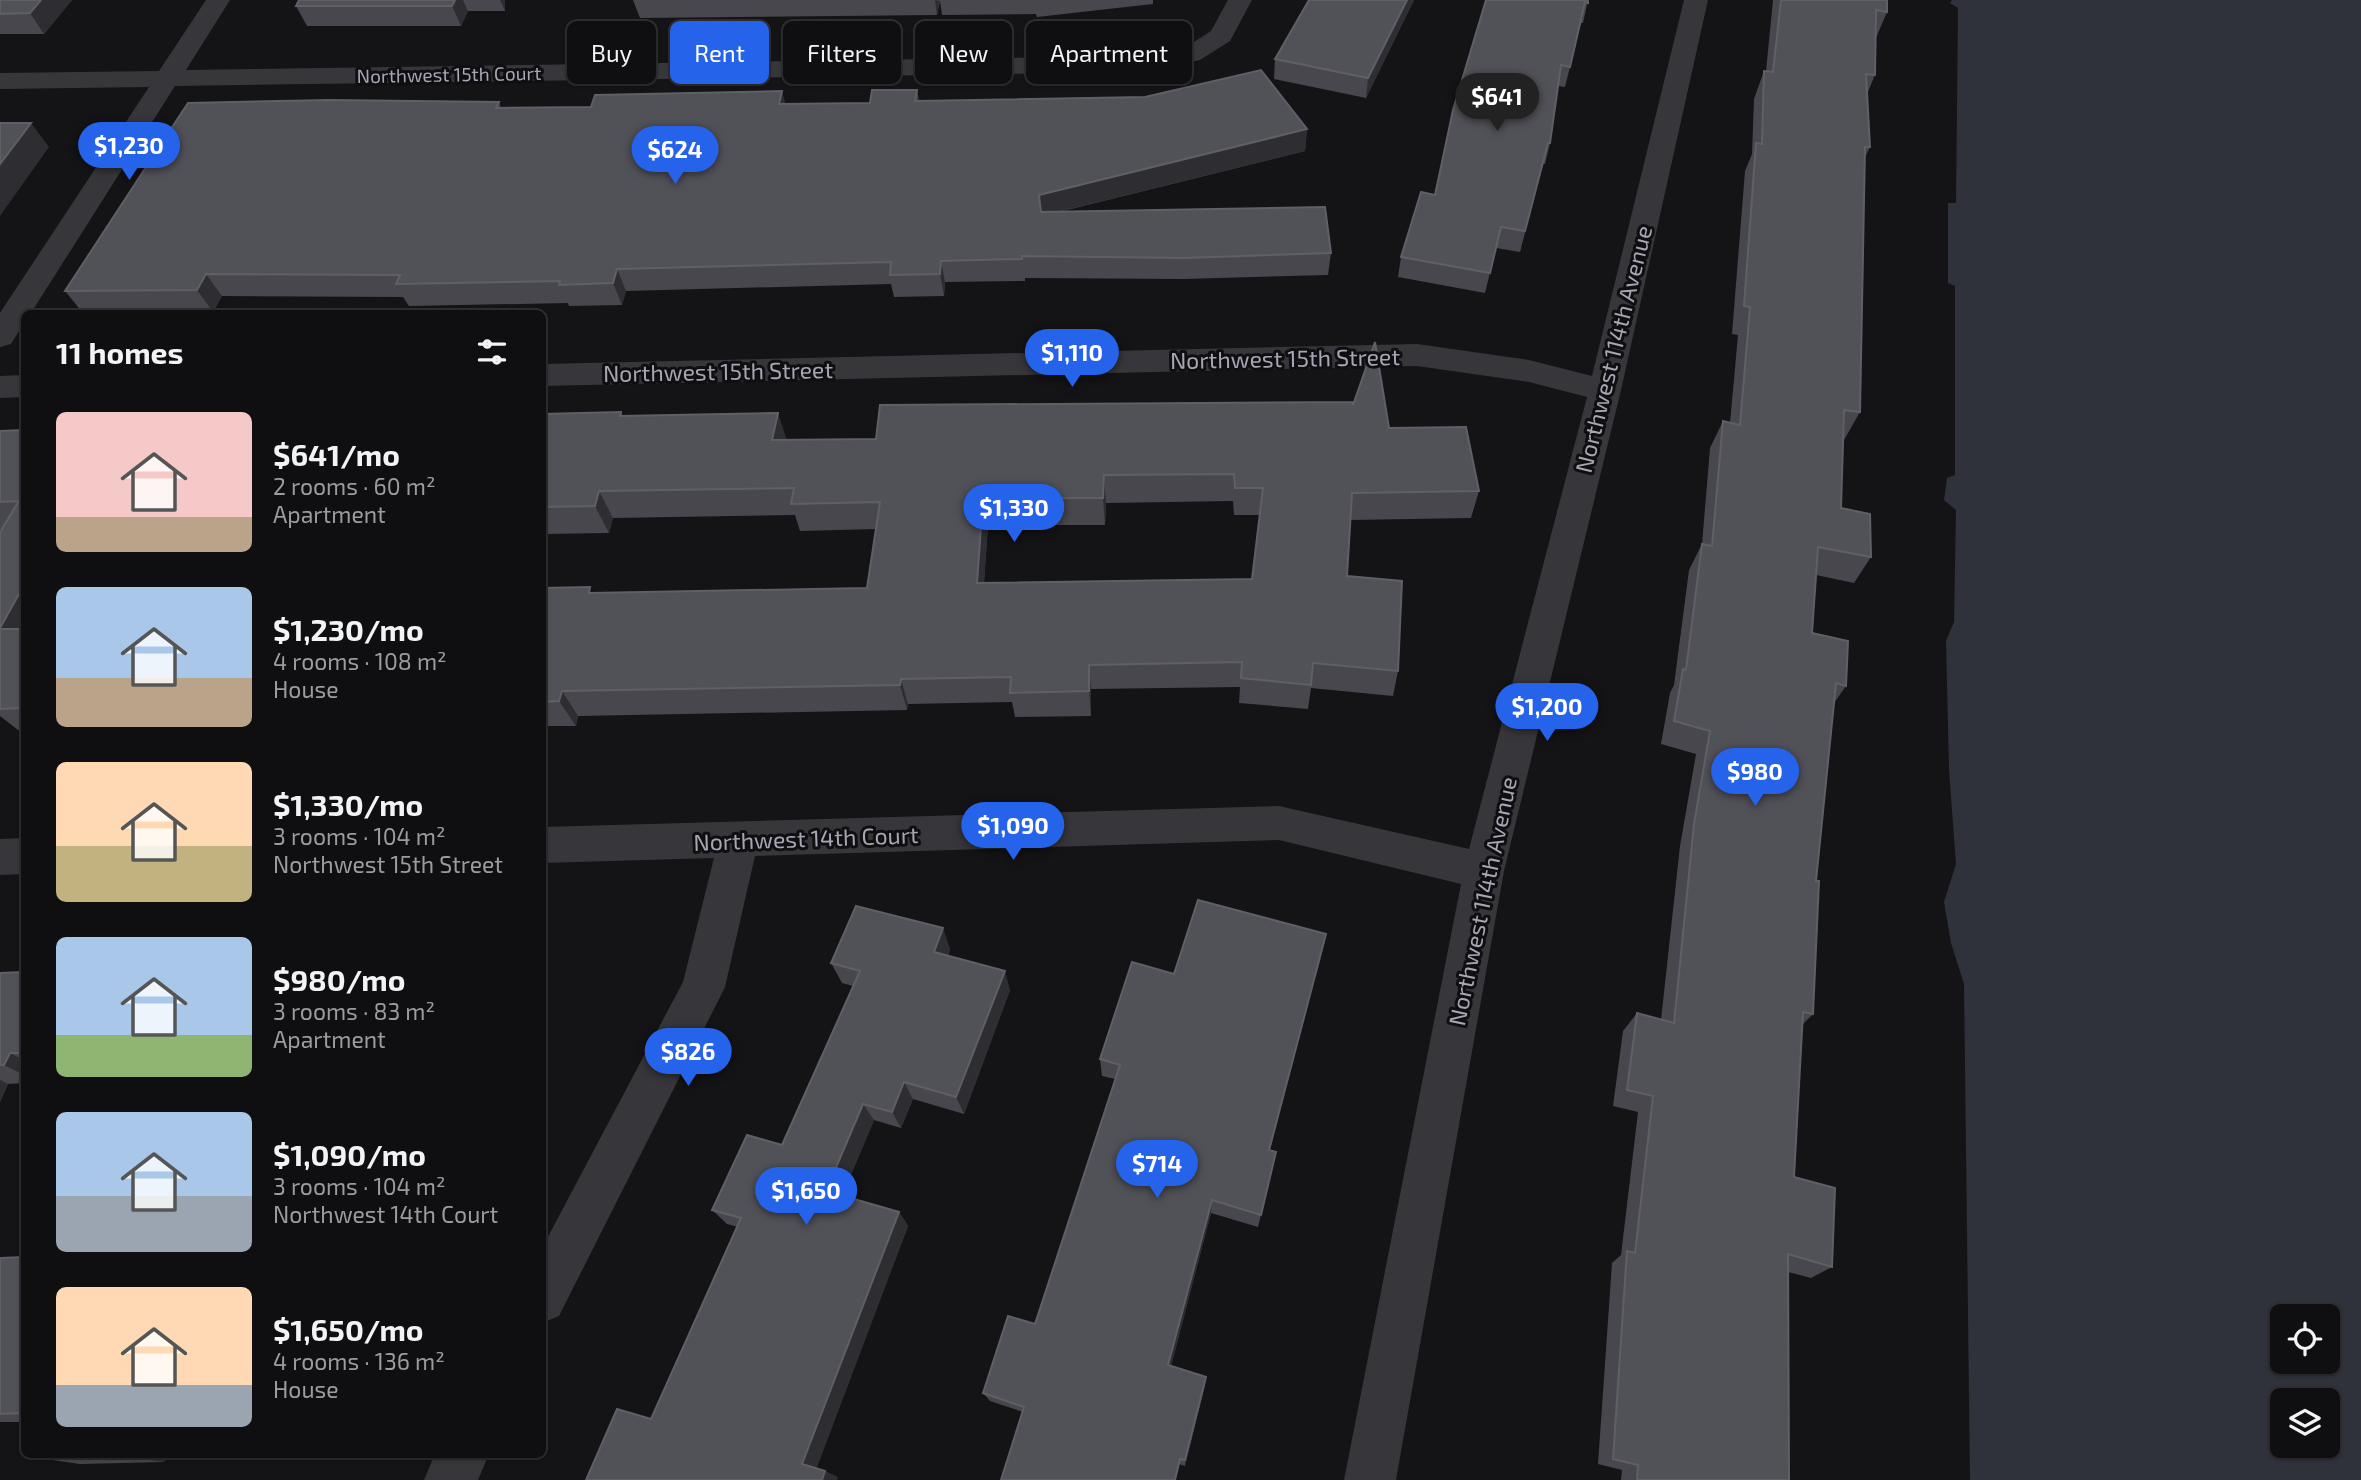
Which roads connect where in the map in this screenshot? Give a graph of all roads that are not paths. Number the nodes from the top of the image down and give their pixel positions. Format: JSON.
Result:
{"nodes":[{"id":1,"x":218,"y":0,"type":"edge"},
{"id":2,"x":1240,"y":0,"type":"edge"},
{"id":3,"x":1696,"y":0,"type":"edge"},
{"id":4,"x":166,"y":78,"type":"junction"},
{"id":5,"x":0,"y":81,"type":"edge"},
{"id":6,"x":0,"y":337,"type":"edge"},
{"id":7,"x":546,"y":375,"type":"edge"},
{"id":8,"x":21,"y":386,"type":"edge"},
{"id":9,"x":0,"y":387,"type":"edge"},
{"id":10,"x":1605,"y":390,"type":"junction"},
{"id":11,"x":739,"y":840,"type":"junction"},
{"id":12,"x":546,"y":845,"type":"edge"},
{"id":13,"x":21,"y":856,"type":"edge"},
{"id":14,"x":0,"y":857,"type":"edge"},
{"id":15,"x":1484,"y":871,"type":"junction"},
{"id":16,"x":546,"y":1292,"type":"edge"},
{"id":17,"x":461,"y":1458,"type":"edge"},
{"id":18,"x":450,"y":1480,"type":"edge"},
{"id":19,"x":1370,"y":1480,"type":"edge"}],
"edges":[{"from":1,"to":4,"type":"street"},
{"from":2,"to":4,"type":"street","name":"Northwest 15th Court"},
{"from":3,"to":10,"type":"street","name":"Northwest 114th Avenue"},
{"from":4,"to":5,"type":"street","name":"Northwest 15th Court"},
{"from":4,"to":6,"type":"street"},
{"from":7,"to":10,"type":"street","name":"Northwest 15th Street"},
{"from":8,"to":9,"type":"street"},
{"from":10,"to":15,"type":"street","name":"Northwest 114th Avenue"},
{"from":11,"to":12,"type":"street","name":"Northwest 14th Court"},
{"from":11,"to":15,"type":"street","name":"Northwest 14th Court"},
{"from":11,"to":16,"type":"street"},
{"from":13,"to":14,"type":"street"},
{"from":15,"to":19,"type":"street","name":"Northwest 114th Avenue"},
{"from":17,"to":18,"type":"street"}]}
